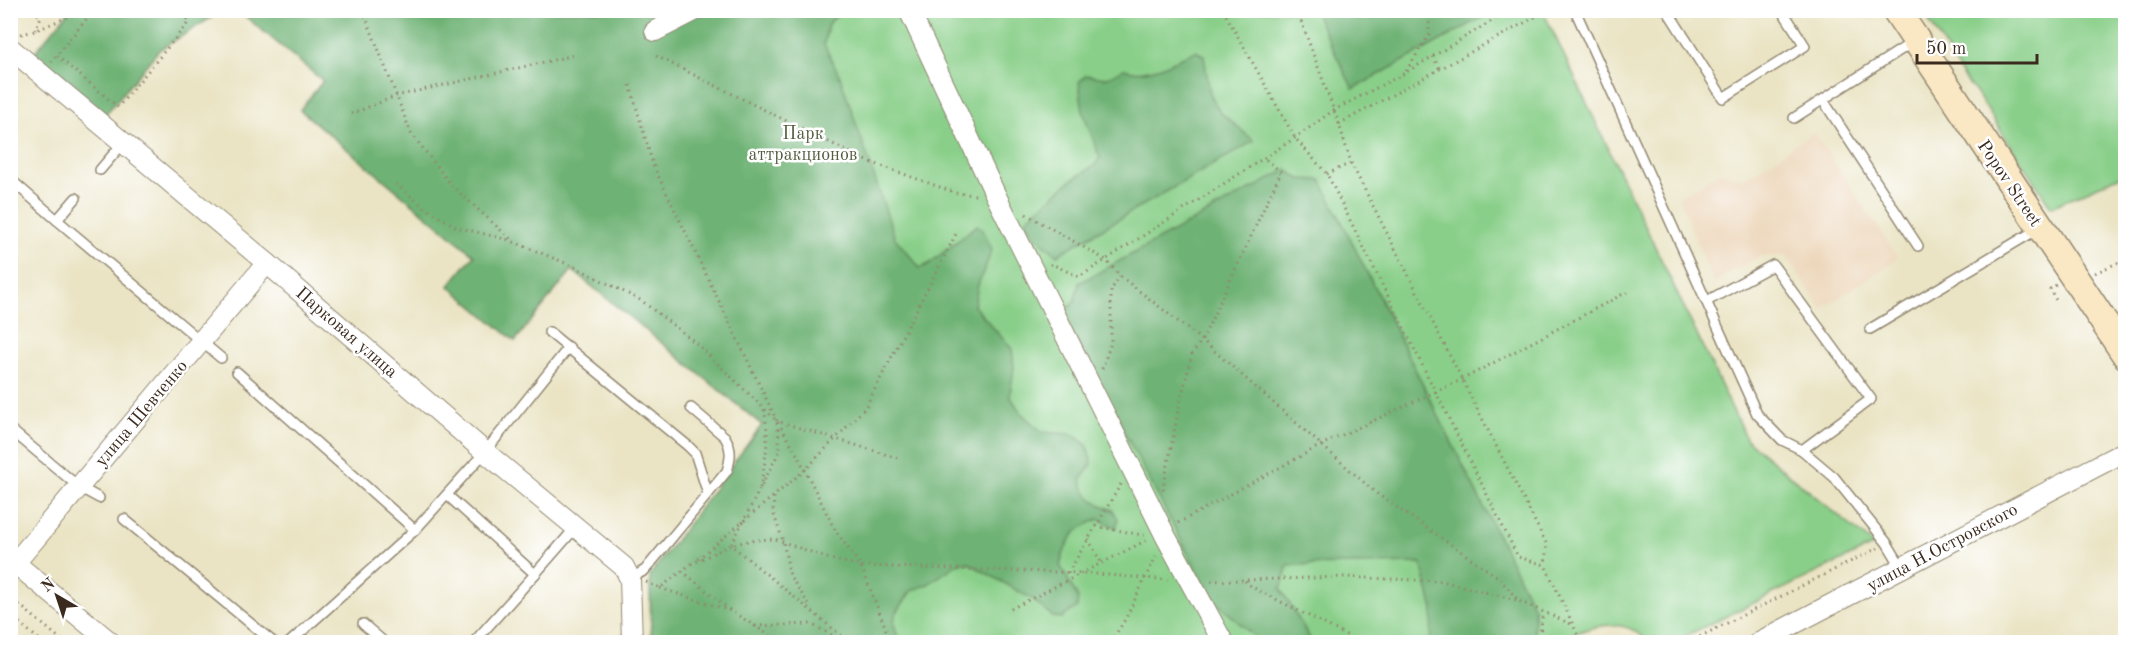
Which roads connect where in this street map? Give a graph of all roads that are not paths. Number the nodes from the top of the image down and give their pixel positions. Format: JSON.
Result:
{"nodes":[{"id":1,"x":696,"y":10,"type":"edge"},
{"id":2,"x":909,"y":10,"type":"edge"},
{"id":3,"x":1575,"y":10,"type":"edge"},
{"id":4,"x":1666,"y":10,"type":"edge"},
{"id":5,"x":1782,"y":10,"type":"edge"},
{"id":6,"x":1896,"y":10,"type":"edge"},
{"id":7,"x":655,"y":31,"type":"dead end"},
{"id":8,"x":15,"y":41,"type":"edge"},
{"id":9,"x":1916,"y":41,"type":"junction"},
{"id":10,"x":1823,"y":100,"type":"junction"},
{"id":11,"x":1794,"y":118,"type":"dead end"},
{"id":12,"x":123,"y":142,"type":"junction"},
{"id":13,"x":100,"y":170,"type":"dead end"},
{"id":14,"x":10,"y":180,"type":"edge"},
{"id":15,"x":76,"y":198,"type":"dead end"},
{"id":16,"x":57,"y":220,"type":"junction"},
{"id":17,"x":2040,"y":228,"type":"junction"},
{"id":18,"x":1918,"y":246,"type":"dead end"},
{"id":19,"x":267,"y":263,"type":"junction"},
{"id":20,"x":1707,"y":301,"type":"junction"},
{"id":21,"x":1870,"y":329,"type":"dead end"},
{"id":22,"x":549,"y":332,"type":"dead end"},
{"id":23,"x":201,"y":342,"type":"junction"},
{"id":24,"x":569,"y":347,"type":"junction"},
{"id":25,"x":2126,"y":356,"type":"edge"},
{"id":26,"x":221,"y":358,"type":"dead end"},
{"id":27,"x":237,"y":372,"type":"dead end"},
{"id":28,"x":691,"y":408,"type":"dead end"},
{"id":29,"x":10,"y":429,"type":"edge"},
{"id":30,"x":1802,"y":450,"type":"junction"},
{"id":31,"x":2126,"y":451,"type":"edge"},
{"id":32,"x":485,"y":452,"type":"junction"},
{"id":33,"x":79,"y":487,"type":"junction"},
{"id":34,"x":447,"y":495,"type":"junction"},
{"id":35,"x":708,"y":495,"type":"junction"},
{"id":36,"x":99,"y":498,"type":"dead end"},
{"id":37,"x":123,"y":519,"type":"dead end"},
{"id":38,"x":576,"y":527,"type":"junction"},
{"id":39,"x":415,"y":530,"type":"junction"},
{"id":40,"x":13,"y":561,"type":"edge"},
{"id":41,"x":1902,"y":568,"type":"junction"},
{"id":42,"x":535,"y":574,"type":"junction"},
{"id":43,"x":637,"y":575,"type":"junction"},
{"id":44,"x":363,"y":624,"type":"dead end"},
{"id":45,"x":110,"y":642,"type":"edge"},
{"id":46,"x":273,"y":642,"type":"edge"},
{"id":47,"x":291,"y":642,"type":"edge"},
{"id":48,"x":384,"y":642,"type":"edge"},
{"id":49,"x":474,"y":642,"type":"edge"},
{"id":50,"x":632,"y":642,"type":"edge"},
{"id":51,"x":1223,"y":642,"type":"edge"},
{"id":52,"x":1759,"y":642,"type":"edge"}],
"edges":[{"from":1,"to":7,"type":"street"},
{"from":2,"to":51,"type":"street"},
{"from":3,"to":20,"type":"lane"},
{"from":4,"to":5,"type":"lane"},
{"from":6,"to":9,"type":"main road","name":"Popov Street"},
{"from":8,"to":12,"type":"street","name":"Парковая улица"},
{"from":9,"to":10,"type":"lane"},
{"from":9,"to":17,"type":"main road","name":"Popov Street"},
{"from":10,"to":11,"type":"lane"},
{"from":10,"to":18,"type":"lane"},
{"from":12,"to":13,"type":"lane"},
{"from":12,"to":19,"type":"street","name":"Парковая улица"},
{"from":14,"to":16,"type":"lane"},
{"from":15,"to":16,"type":"lane"},
{"from":16,"to":23,"type":"lane"},
{"from":17,"to":21,"type":"lane"},
{"from":17,"to":25,"type":"main road","name":"Popov Street"},
{"from":19,"to":23,"type":"street","name":"улица Шевченко"},
{"from":19,"to":32,"type":"street","name":"Парковая улица"},
{"from":20,"to":30,"type":"lane"},
{"from":20,"to":30,"type":"lane"},
{"from":22,"to":24,"type":"lane"},
{"from":23,"to":26,"type":"lane"},
{"from":23,"to":33,"type":"street","name":"улица Шевченко"},
{"from":24,"to":32,"type":"lane"},
{"from":24,"to":35,"type":"lane"},
{"from":27,"to":39,"type":"lane"},
{"from":28,"to":35,"type":"lane"},
{"from":29,"to":33,"type":"lane"},
{"from":30,"to":41,"type":"lane"},
{"from":31,"to":41,"type":"street","name":"улица Н.Островского"},
{"from":32,"to":34,"type":"lane"},
{"from":32,"to":38,"type":"street","name":"Парковая улица"},
{"from":33,"to":36,"type":"lane"},
{"from":33,"to":40,"type":"street","name":"улица Шевченко"},
{"from":34,"to":39,"type":"lane"},
{"from":34,"to":42,"type":"lane"},
{"from":35,"to":43,"type":"lane"},
{"from":37,"to":46,"type":"lane"},
{"from":38,"to":42,"type":"lane"},
{"from":38,"to":43,"type":"street","name":"Парковая улица"},
{"from":39,"to":47,"type":"lane"},
{"from":40,"to":45,"type":"street"},
{"from":41,"to":52,"type":"street","name":"улица Н.Островского"},
{"from":42,"to":49,"type":"lane"},
{"from":43,"to":50,"type":"street"},
{"from":44,"to":48,"type":"lane"}]}
